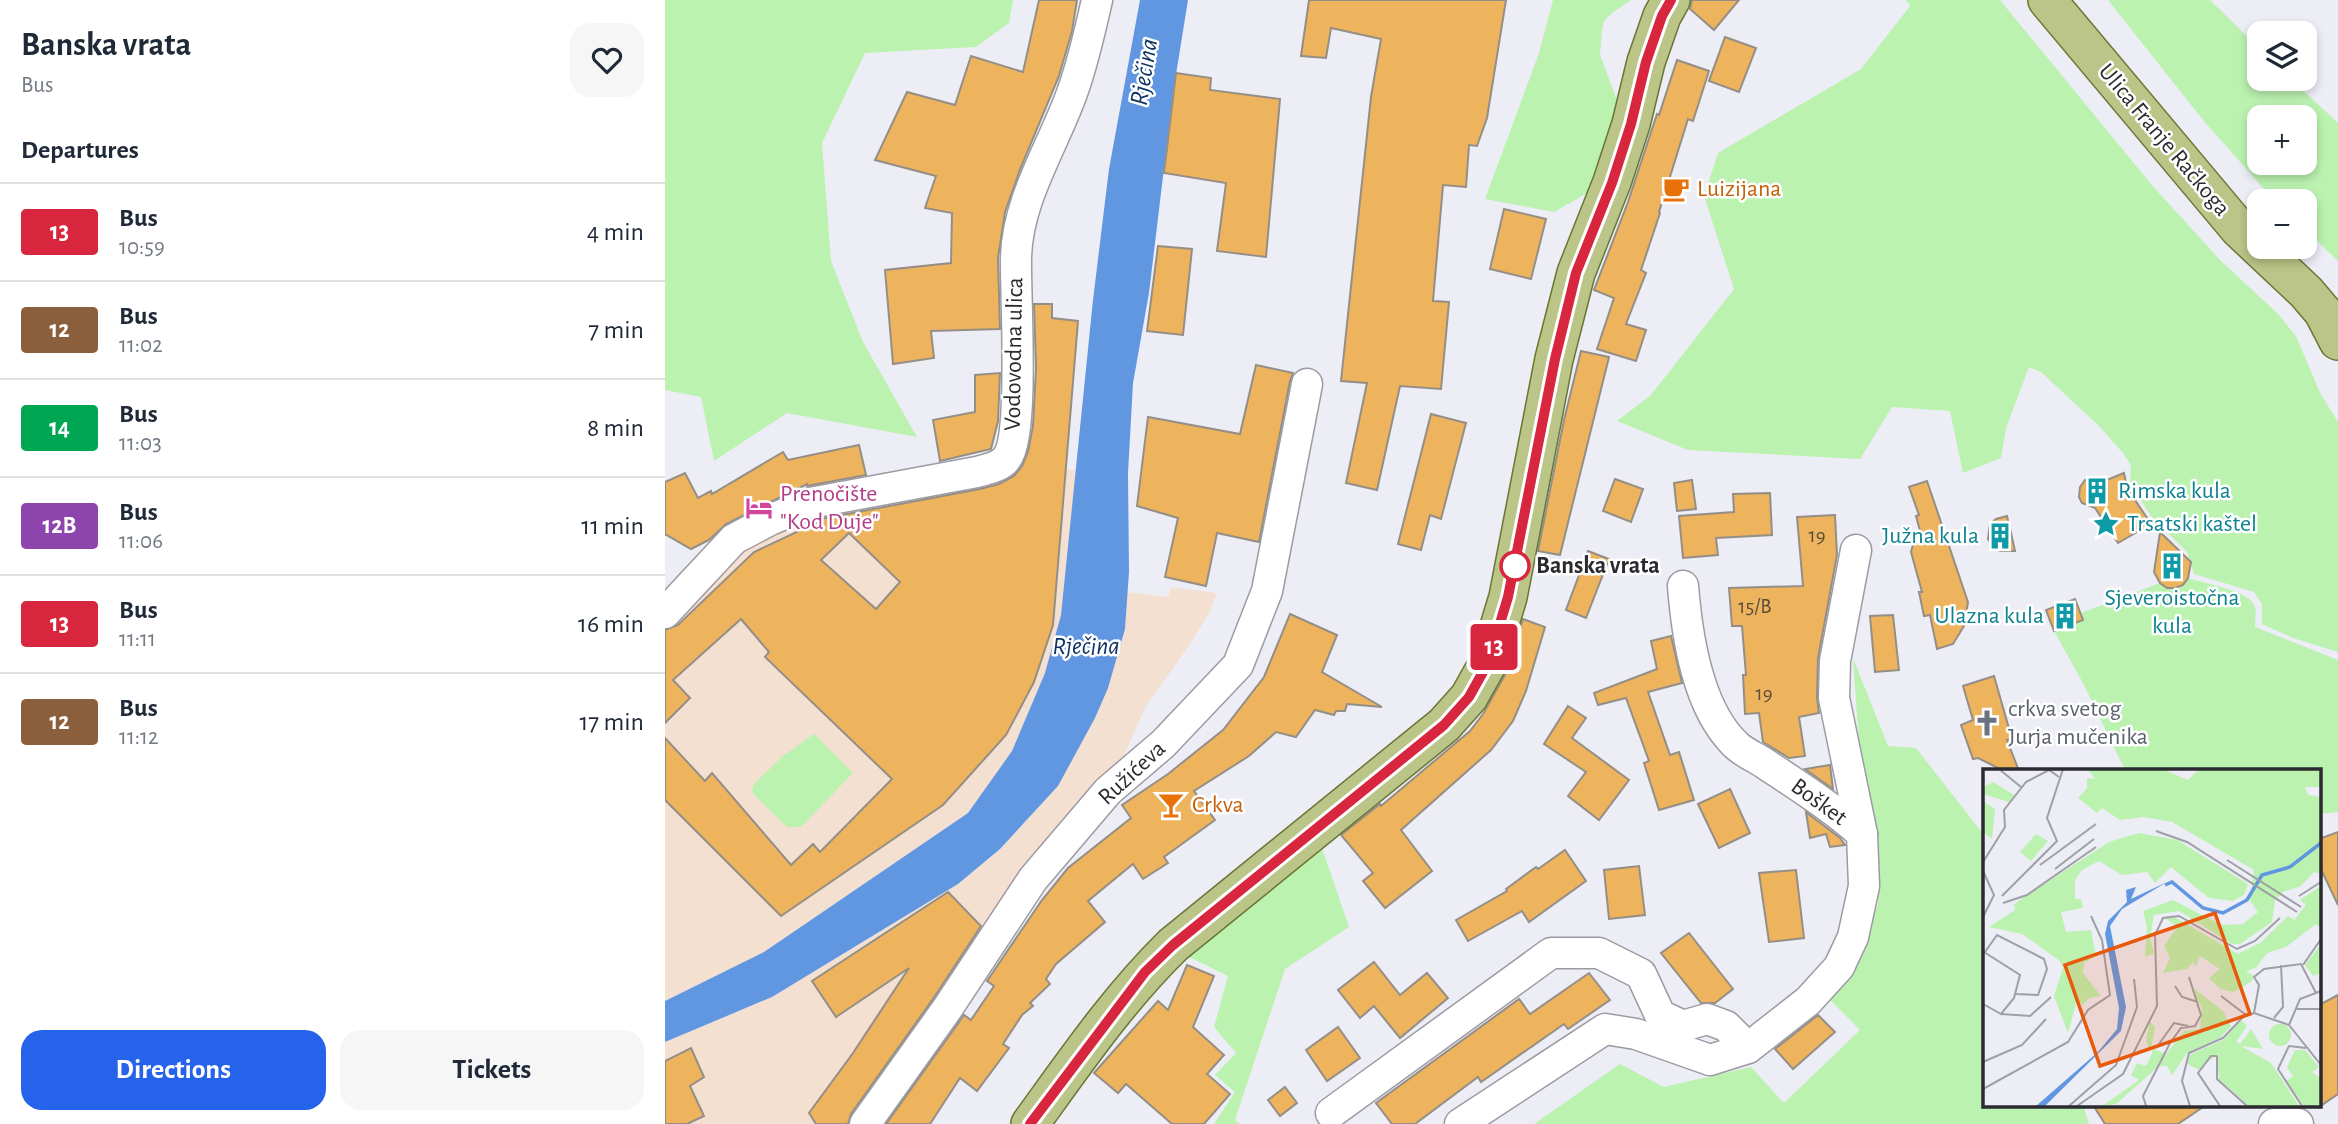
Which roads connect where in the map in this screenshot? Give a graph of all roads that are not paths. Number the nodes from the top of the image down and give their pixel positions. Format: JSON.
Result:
{"nodes":[{"id":1,"x":1097,"y":0,"type":"edge"},
{"id":2,"x":1671,"y":0,"type":"edge"},
{"id":3,"x":2047,"y":0,"type":"edge"},
{"id":4,"x":2338,"y":341,"type":"edge"},
{"id":5,"x":1307,"y":384,"type":"dead end"},
{"id":6,"x":1856,"y":550,"type":"dead end"},
{"id":7,"x":1683,"y":586,"type":"dead end"},
{"id":8,"x":665,"y":613,"type":"edge"},
{"id":9,"x":1862,"y":834,"type":"junction"},
{"id":10,"x":1748,"y":1048,"type":"junction"},
{"id":11,"x":2285,"y":1106,"type":"edge"},
{"id":12,"x":1331,"y":1113,"type":"dead end"},
{"id":13,"x":865,"y":1124,"type":"edge"},
{"id":14,"x":1030,"y":1124,"type":"edge"},
{"id":15,"x":1460,"y":1124,"type":"edge"},
{"id":16,"x":2274,"y":1124,"type":"edge"},
{"id":17,"x":2297,"y":1124,"type":"edge"}],
"edges":[{"from":1,"to":8,"type":"street","name":"Vodovodna ulica"},
{"from":2,"to":14,"type":"main road"},
{"from":3,"to":4,"type":"main road","name":"Ulica Franje Račkoga"},
{"from":5,"to":13,"type":"street","name":"Ružićeva"},
{"from":6,"to":9,"type":"street"},
{"from":7,"to":9,"type":"street","name":"Bošket"},
{"from":9,"to":10,"type":"street","name":"Bošket"},
{"from":10,"to":12,"type":"street"},
{"from":10,"to":15,"type":"street","name":"Bošket"},
{"from":11,"to":17,"type":"street"},
{"from":16,"to":17,"type":"street"}]}
